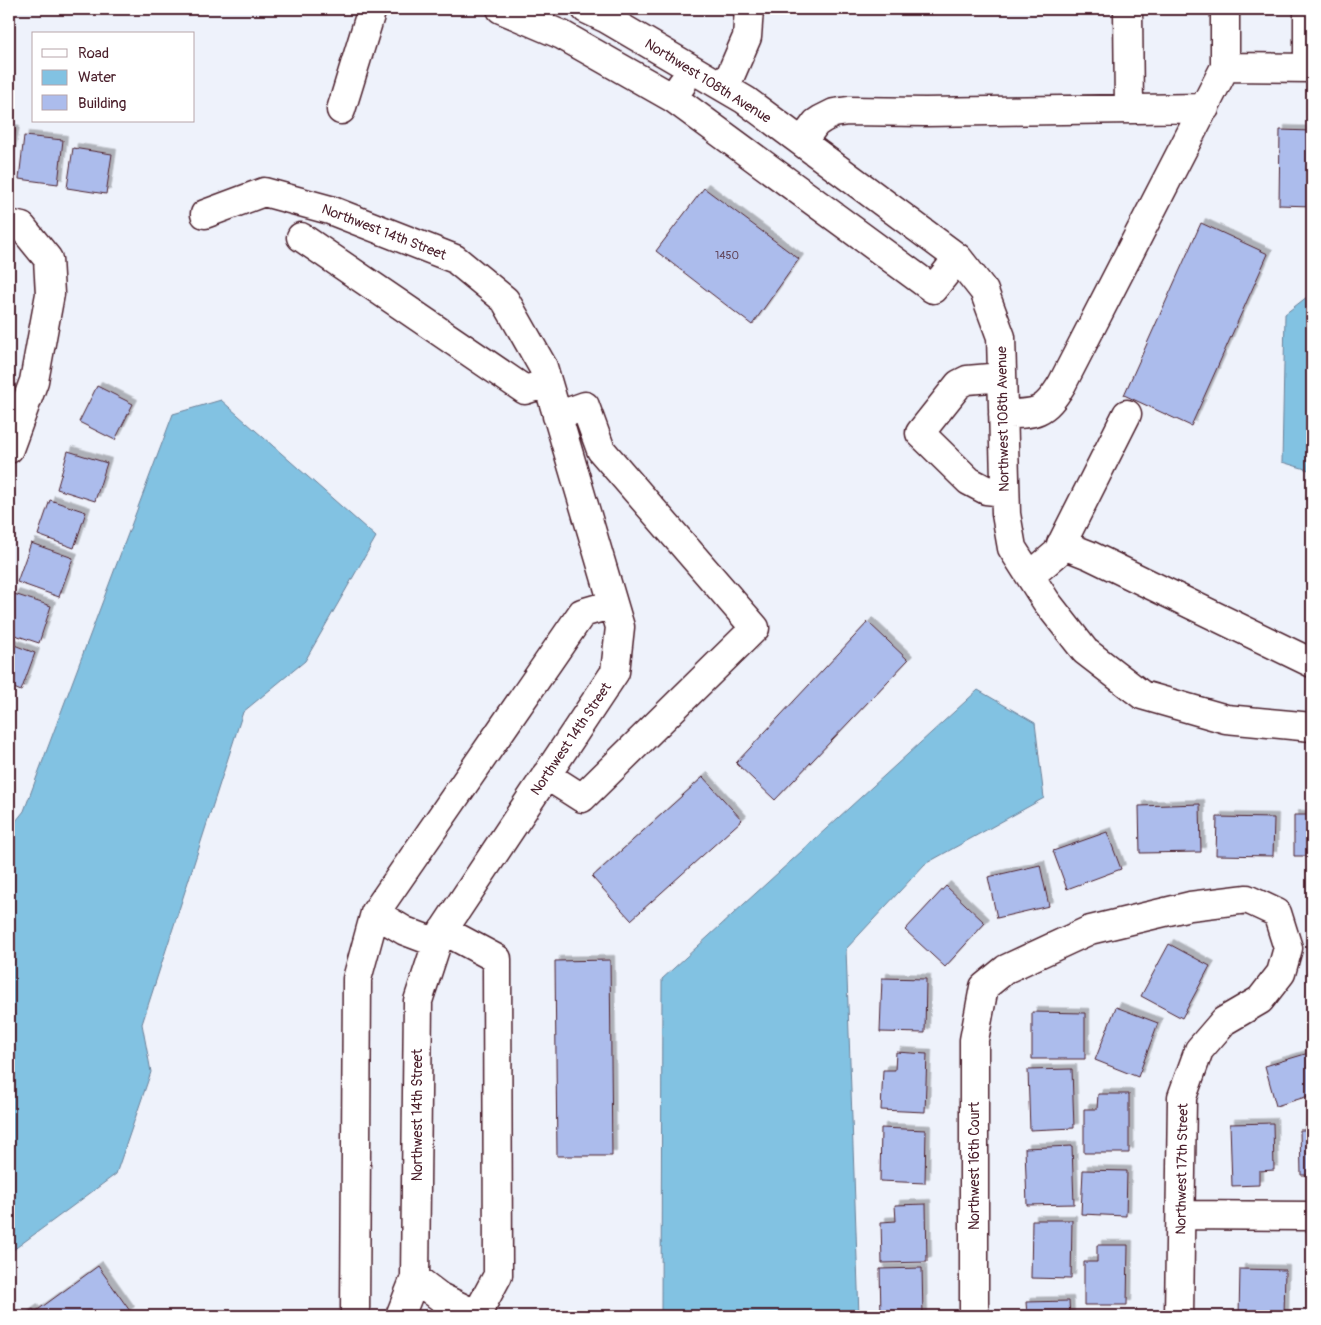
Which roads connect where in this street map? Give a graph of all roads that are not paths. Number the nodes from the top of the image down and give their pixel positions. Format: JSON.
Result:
{"nodes":[{"id":1,"x":372,"y":9,"type":"edge"},
{"id":2,"x":501,"y":9,"type":"edge"},
{"id":3,"x":586,"y":9,"type":"edge"},
{"id":4,"x":749,"y":9,"type":"edge"},
{"id":5,"x":1128,"y":9,"type":"edge"},
{"id":6,"x":1225,"y":9,"type":"edge"},
{"id":7,"x":1308,"y":9,"type":"edge"},
{"id":8,"x":1225,"y":67,"type":"junction"},
{"id":9,"x":692,"y":68,"type":"junction"},
{"id":10,"x":1310,"y":68,"type":"edge"},
{"id":11,"x":725,"y":88,"type":"junction"},
{"id":12,"x":673,"y":98,"type":"junction"},
{"id":13,"x":1205,"y":108,"type":"junction"},
{"id":14,"x":1129,"y":109,"type":"junction"},
{"id":15,"x":341,"y":110,"type":"dead end"},
{"id":16,"x":802,"y":142,"type":"junction"},
{"id":17,"x":205,"y":214,"type":"dead end"},
{"id":18,"x":9,"y":224,"type":"edge"},
{"id":19,"x":301,"y":237,"type":"dead end"},
{"id":20,"x":958,"y":258,"type":"junction"},
{"id":21,"x":1002,"y":377,"type":"junction"},
{"id":22,"x":548,"y":383,"type":"junction"},
{"id":23,"x":1003,"y":414,"type":"junction"},
{"id":24,"x":1127,"y":414,"type":"dead end"},
{"id":25,"x":558,"y":416,"type":"junction"},
{"id":26,"x":9,"y":449,"type":"edge"},
{"id":27,"x":1005,"y":492,"type":"junction"},
{"id":28,"x":1061,"y":544,"type":"junction"},
{"id":29,"x":1030,"y":576,"type":"junction"},
{"id":30,"x":613,"y":604,"type":"junction"},
{"id":31,"x":1312,"y":663,"type":"edge"},
{"id":32,"x":1312,"y":727,"type":"edge"},
{"id":33,"x":546,"y":776,"type":"junction"},
{"id":34,"x":375,"y":913,"type":"junction"},
{"id":35,"x":1277,"y":913,"type":"joint"},
{"id":36,"x":440,"y":937,"type":"junction"},
{"id":37,"x":1181,"y":1215,"type":"junction"},
{"id":38,"x":1312,"y":1216,"type":"edge"},
{"id":39,"x":416,"y":1278,"type":"junction"},
{"id":40,"x":476,"y":1315,"type":"edge"},
{"id":41,"x":355,"y":1316,"type":"edge"},
{"id":42,"x":400,"y":1316,"type":"edge"},
{"id":43,"x":974,"y":1316,"type":"edge"},
{"id":44,"x":1179,"y":1316,"type":"edge"}],
"edges":[{"from":1,"to":15,"type":"street"},
{"from":2,"to":12,"type":"street"},
{"from":3,"to":9,"type":"street","name":"Northwest 108th Avenue"},
{"from":4,"to":11,"type":"street"},
{"from":5,"to":14,"type":"street"},
{"from":6,"to":8,"type":"street"},
{"from":7,"to":10,"type":"street"},
{"from":8,"to":10,"type":"street"},
{"from":8,"to":13,"type":"street"},
{"from":9,"to":11,"type":"street","name":"Northwest 108th Avenue"},
{"from":9,"to":12,"type":"street"},
{"from":11,"to":16,"type":"street","name":"Northwest 108th Avenue"},
{"from":12,"to":20,"type":"street"},
{"from":13,"to":14,"type":"street"},
{"from":13,"to":23,"type":"street"},
{"from":14,"to":16,"type":"street"},
{"from":16,"to":20,"type":"street","name":"Northwest 108th Avenue"},
{"from":17,"to":22,"type":"street","name":"Northwest 14th Street"},
{"from":18,"to":26,"type":"street"},
{"from":19,"to":22,"type":"street"},
{"from":20,"to":21,"type":"street","name":"Northwest 108th Avenue"},
{"from":21,"to":23,"type":"street","name":"Northwest 108th Avenue"},
{"from":21,"to":27,"type":"street"},
{"from":22,"to":25,"type":"street","name":"Northwest 14th Street"},
{"from":23,"to":27,"type":"street","name":"Northwest 108th Avenue"},
{"from":24,"to":28,"type":"street"},
{"from":25,"to":30,"type":"street","name":"Northwest 14th Street"},
{"from":25,"to":33,"type":"street"},
{"from":27,"to":29,"type":"street","name":"Northwest 108th Avenue"},
{"from":28,"to":29,"type":"street"},
{"from":28,"to":31,"type":"street"},
{"from":29,"to":32,"type":"street","name":"Northwest 108th Avenue"},
{"from":30,"to":33,"type":"street","name":"Northwest 14th Street"},
{"from":30,"to":34,"type":"street"},
{"from":33,"to":36,"type":"street","name":"Northwest 14th Street"},
{"from":34,"to":36,"type":"street"},
{"from":34,"to":41,"type":"street"},
{"from":35,"to":37,"type":"street","name":"Northwest 17th Street"},
{"from":35,"to":43,"type":"street","name":"Northwest 16th Court"},
{"from":36,"to":39,"type":"street","name":"Northwest 14th Street"},
{"from":36,"to":40,"type":"street"},
{"from":37,"to":38,"type":"street"},
{"from":37,"to":44,"type":"street","name":"Northwest 17th Street"},
{"from":39,"to":40,"type":"street"},
{"from":39,"to":42,"type":"street","name":"Northwest 14th Street"}]}
